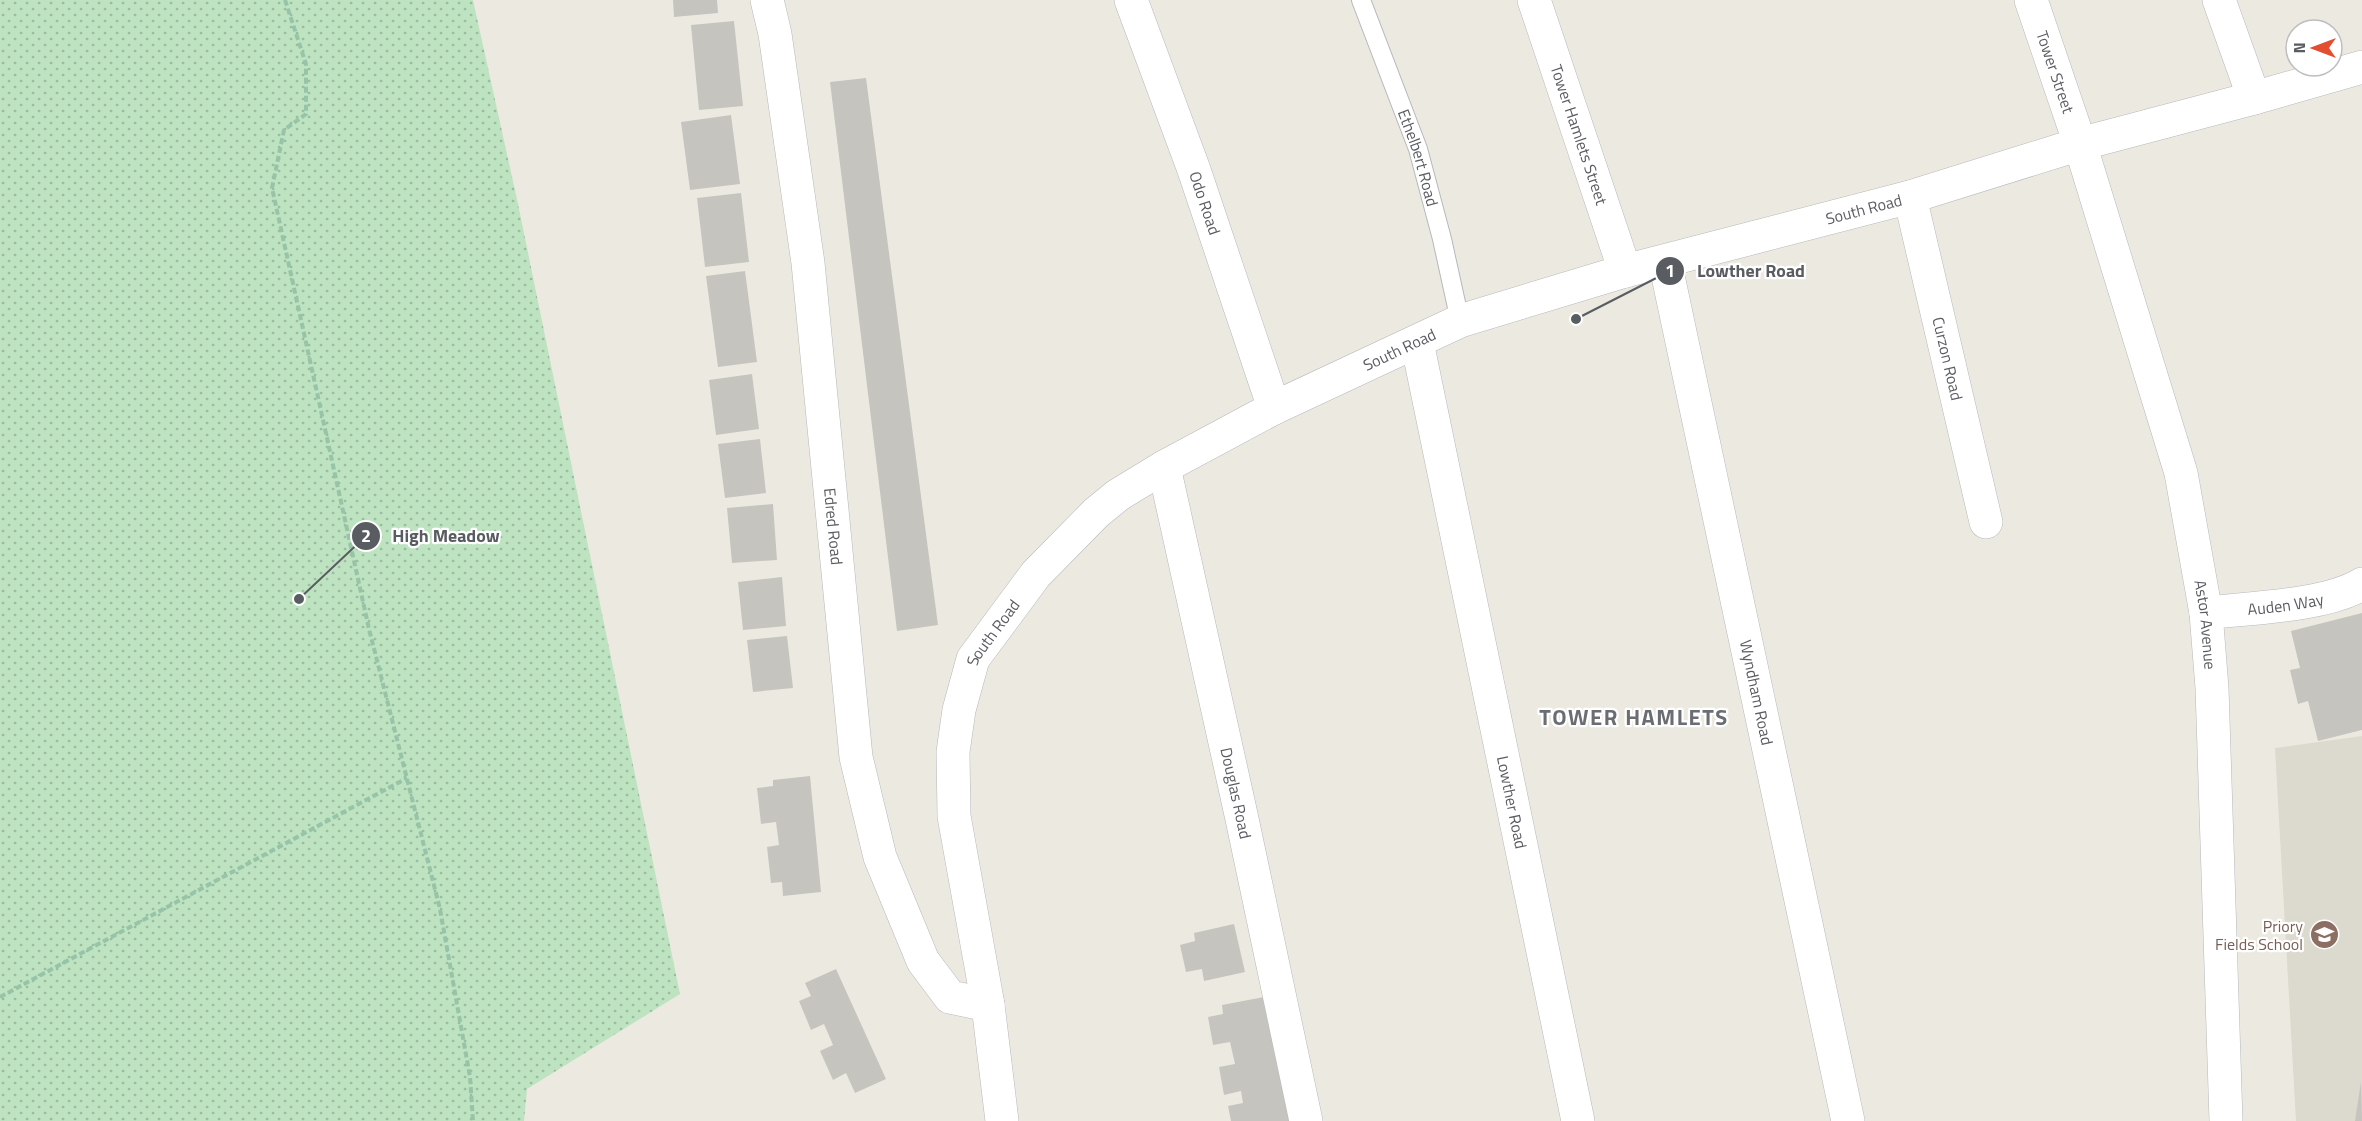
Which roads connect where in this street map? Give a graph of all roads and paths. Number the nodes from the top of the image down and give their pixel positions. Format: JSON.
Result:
{"nodes":[{"id":1,"x":285,"y":0,"type":"edge"},
{"id":2,"x":767,"y":0,"type":"edge"},
{"id":3,"x":1131,"y":0,"type":"edge"},
{"id":4,"x":1361,"y":0,"type":"edge"},
{"id":5,"x":1534,"y":0,"type":"edge"},
{"id":6,"x":2031,"y":0,"type":"edge"},
{"id":7,"x":2219,"y":0,"type":"edge"},
{"id":8,"x":2362,"y":67,"type":"edge"},
{"id":9,"x":2254,"y":98,"type":"junction"},
{"id":10,"x":2080,"y":144,"type":"junction"},
{"id":11,"x":1910,"y":197,"type":"junction"},
{"id":12,"x":1665,"y":262,"type":"junction"},
{"id":13,"x":1625,"y":271,"type":"junction"},
{"id":14,"x":1460,"y":321,"type":"junction"},
{"id":15,"x":1418,"y":342,"type":"junction"},
{"id":16,"x":1274,"y":408,"type":"junction"},
{"id":17,"x":1164,"y":467,"type":"junction"},
{"id":18,"x":1986,"y":522,"type":"dead end"},
{"id":19,"x":2362,"y":584,"type":"edge"},
{"id":20,"x":2206,"y":613,"type":"junction"},
{"id":21,"x":407,"y":778,"type":"junction"},
{"id":22,"x":0,"y":997,"type":"edge"},
{"id":23,"x":988,"y":1005,"type":"junction"},
{"id":24,"x":473,"y":1121,"type":"edge"},
{"id":25,"x":1002,"y":1121,"type":"edge"},
{"id":26,"x":1306,"y":1121,"type":"edge"},
{"id":27,"x":1578,"y":1121,"type":"edge"},
{"id":28,"x":1848,"y":1121,"type":"edge"},
{"id":29,"x":2226,"y":1121,"type":"edge"}],
"edges":[{"from":1,"to":21,"type":"path"},
{"from":2,"to":23,"type":"street","name":"Edred Road"},
{"from":3,"to":16,"type":"street","name":"Odo Road"},
{"from":4,"to":14,"type":"lane","name":"Ethelbert Road"},
{"from":5,"to":13,"type":"street","name":"Tower Hamlets Street"},
{"from":6,"to":10,"type":"street","name":"Tower Street"},
{"from":7,"to":9,"type":"street"},
{"from":8,"to":9,"type":"street","name":"South Road"},
{"from":9,"to":10,"type":"street","name":"South Road"},
{"from":10,"to":11,"type":"street","name":"South Road"},
{"from":10,"to":20,"type":"street","name":"Astor Avenue"},
{"from":11,"to":12,"type":"street","name":"South Road"},
{"from":11,"to":18,"type":"street","name":"Curzon Road"},
{"from":12,"to":13,"type":"street","name":"South Road"},
{"from":12,"to":28,"type":"street","name":"Wyndham Road"},
{"from":13,"to":14,"type":"street","name":"South Road"},
{"from":14,"to":15,"type":"street","name":"South Road"},
{"from":15,"to":16,"type":"street","name":"South Road"},
{"from":15,"to":27,"type":"street","name":"Lowther Road"},
{"from":16,"to":17,"type":"street","name":"South Road"},
{"from":17,"to":23,"type":"street","name":"South Road"},
{"from":17,"to":26,"type":"street","name":"Douglas Road"},
{"from":19,"to":20,"type":"street","name":"Auden Way"},
{"from":20,"to":29,"type":"street","name":"Astor Avenue"},
{"from":21,"to":22,"type":"path"},
{"from":21,"to":24,"type":"path"},
{"from":23,"to":25,"type":"street","name":"South Road"}]}
